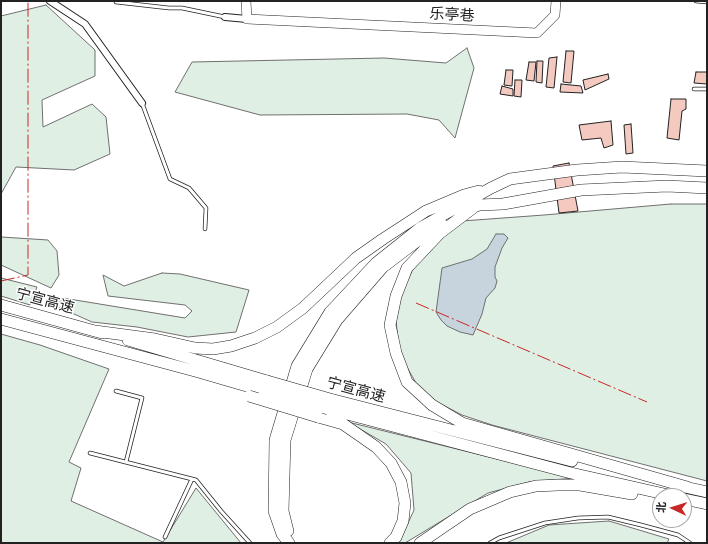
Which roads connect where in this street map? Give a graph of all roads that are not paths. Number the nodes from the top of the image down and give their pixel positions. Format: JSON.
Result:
{"nodes":[{"id":1,"x":50,"y":1,"type":"edge"},
{"id":2,"x":246,"y":1,"type":"edge"},
{"id":3,"x":556,"y":1,"type":"edge"},
{"id":4,"x":696,"y":1,"type":"edge"},
{"id":5,"x":116,"y":2,"type":"dead end"},
{"id":6,"x":707,"y":2,"type":"edge"},
{"id":7,"x":225,"y":17,"type":"joint"},
{"id":8,"x":247,"y":19,"type":"junction"},
{"id":9,"x":694,"y":89,"type":"dead end"},
{"id":10,"x":707,"y":89,"type":"edge"},
{"id":11,"x":142,"y":102,"type":"joint"},
{"id":12,"x":707,"y":171,"type":"edge"},
{"id":13,"x":491,"y":188,"type":"junction"},
{"id":14,"x":707,"y":188,"type":"edge"},
{"id":15,"x":479,"y":205,"type":"junction"},
{"id":16,"x":205,"y":229,"type":"dead end"},
{"id":17,"x":1,"y":305,"type":"edge"},
{"id":18,"x":1,"y":319,"type":"edge"},
{"id":19,"x":95,"y":331,"type":"junction"},
{"id":20,"x":129,"y":354,"type":"junction"},
{"id":21,"x":266,"y":386,"type":"junction"},
{"id":22,"x":116,"y":391,"type":"dead end"},
{"id":23,"x":329,"y":404,"type":"junction"},
{"id":24,"x":90,"y":453,"type":"dead end"},
{"id":25,"x":126,"y":462,"type":"junction"},
{"id":26,"x":192,"y":479,"type":"junction"},
{"id":27,"x":687,"y":487,"type":"junction"},
{"id":28,"x":652,"y":491,"type":"edge"},
{"id":29,"x":706,"y":492,"type":"edge"},
{"id":30,"x":652,"y":498,"type":"edge"},
{"id":31,"x":692,"y":502,"type":"edge"},
{"id":32,"x":692,"y":505,"type":"edge"},
{"id":33,"x":705,"y":506,"type":"edge"},
{"id":34,"x":165,"y":537,"type":"dead end"},
{"id":35,"x":250,"y":543,"type":"edge"},
{"id":36,"x":289,"y":543,"type":"edge"},
{"id":37,"x":296,"y":543,"type":"edge"},
{"id":38,"x":390,"y":543,"type":"edge"},
{"id":39,"x":420,"y":543,"type":"edge"},
{"id":40,"x":490,"y":543,"type":"edge"},
{"id":41,"x":690,"y":543,"type":"edge"}],
"edges":[{"from":1,"to":11,"type":"street"},
{"from":2,"to":8,"type":"street"},
{"from":3,"to":8,"type":"street","name":"乐亭巷"},
{"from":4,"to":6,"type":"lane"},
{"from":5,"to":7,"type":"lane"},
{"from":7,"to":8,"type":"street"},
{"from":9,"to":10,"type":"lane"},
{"from":11,"to":16,"type":"lane"},
{"from":12,"to":13,"type":"highway"},
{"from":13,"to":19,"type":"highway"},
{"from":13,"to":36,"type":"highway"},
{"from":14,"to":15,"type":"highway"},
{"from":15,"to":27,"type":"highway"},
{"from":15,"to":37,"type":"highway"},
{"from":17,"to":19,"type":"highway","name":"宁宣高速"},
{"from":18,"to":20,"type":"highway","name":"宁宣高速"},
{"from":19,"to":21,"type":"highway","name":"宁宣高速"},
{"from":20,"to":21,"type":"highway","name":"宁宣高速"},
{"from":20,"to":38,"type":"highway","bridge":true},
{"from":21,"to":23,"type":"highway","name":"宁宣高速","bridge":true},
{"from":22,"to":25,"type":"lane"},
{"from":23,"to":27,"type":"highway","name":"宁宣高速"},
{"from":23,"to":28,"type":"highway","name":"宁宣高速"},
{"from":24,"to":25,"type":"lane"},
{"from":25,"to":26,"type":"lane"},
{"from":26,"to":34,"type":"lane"},
{"from":26,"to":35,"type":"lane"},
{"from":27,"to":29,"type":"highway","name":"宁宣高速"},
{"from":30,"to":39,"type":"highway"},
{"from":31,"to":33,"type":"highway"},
{"from":32,"to":33,"type":"highway"},
{"from":40,"to":41,"type":"lane"}]}
